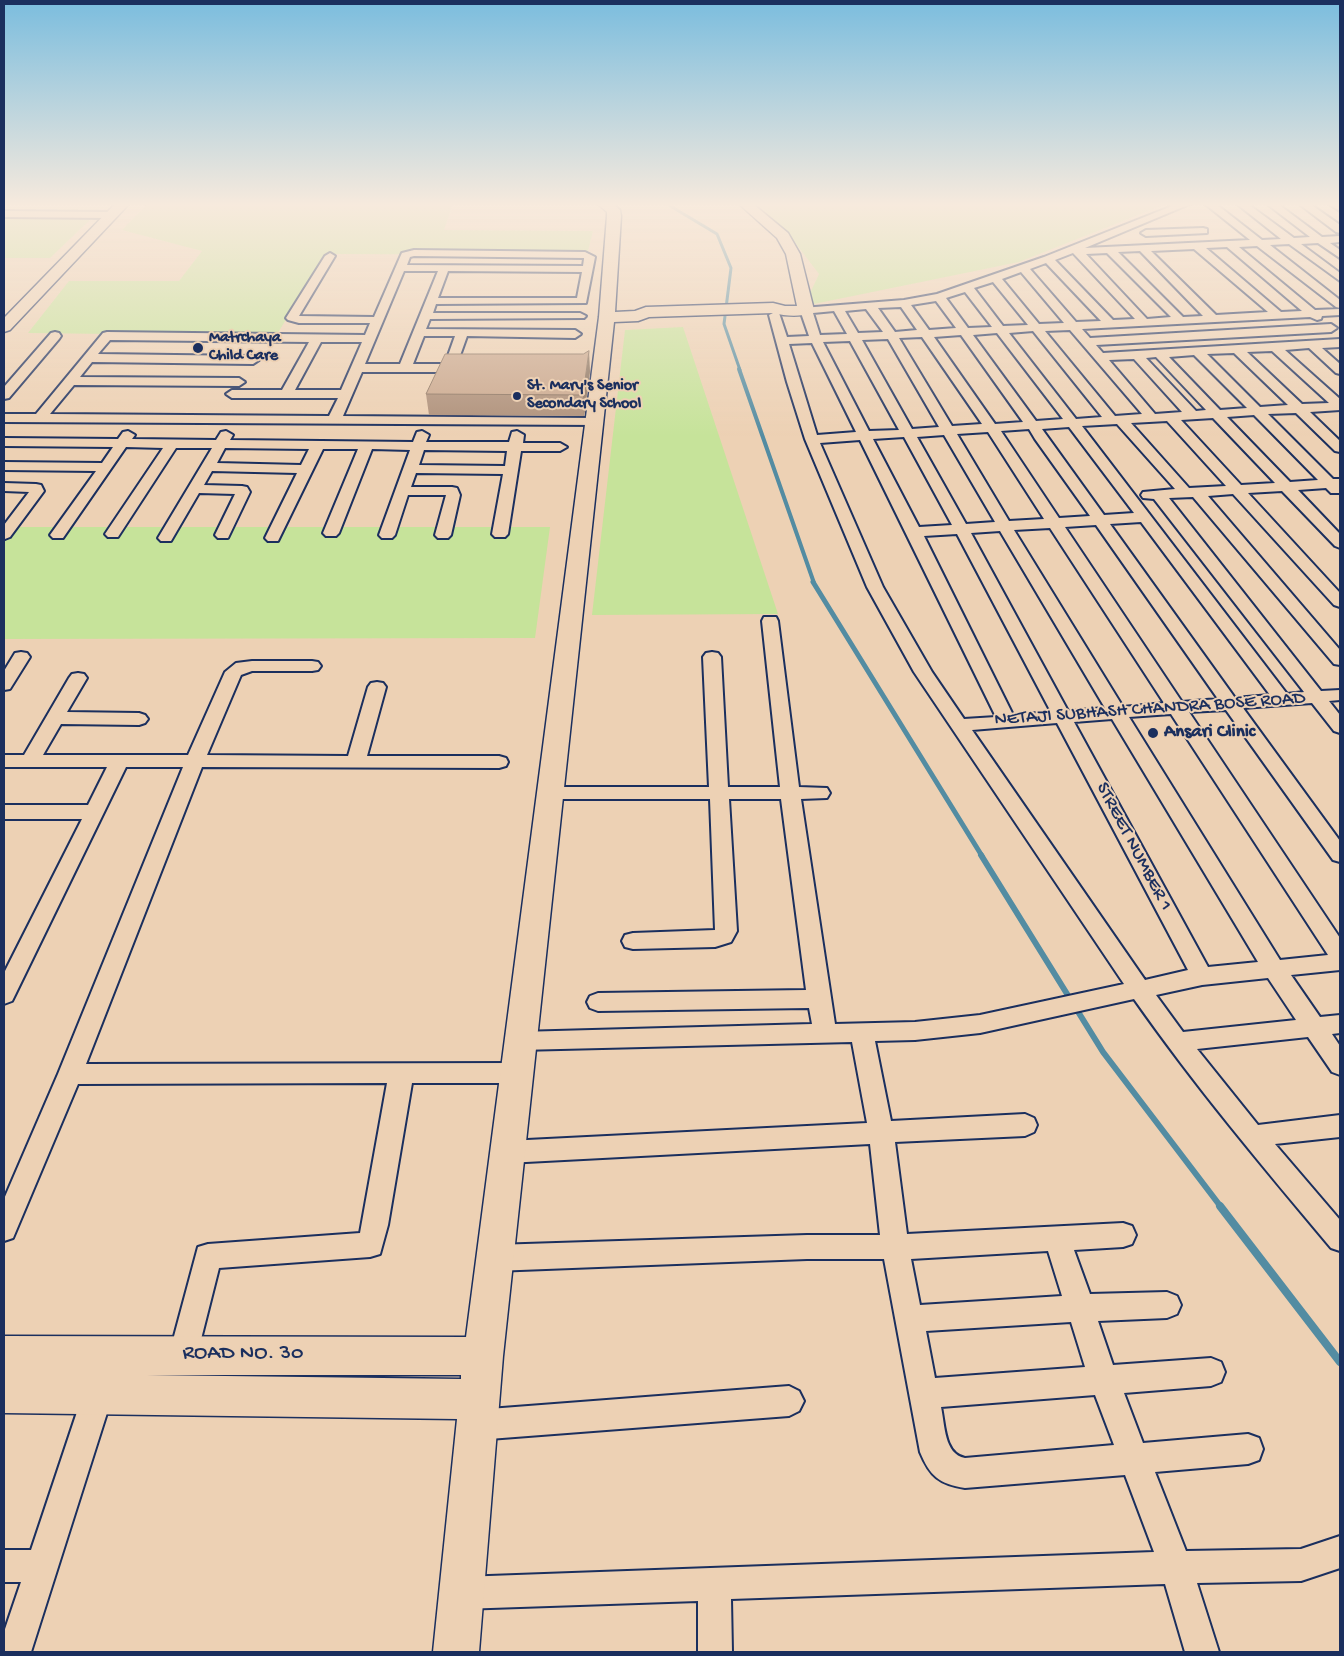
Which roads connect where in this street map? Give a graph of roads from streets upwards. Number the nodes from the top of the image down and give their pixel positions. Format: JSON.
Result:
{"nodes":[{"id":1,"x":47,"y":281,"type":"edge"},
{"id":2,"x":315,"y":281,"type":"edge"},
{"id":3,"x":396,"y":281,"type":"edge"},
{"id":4,"x":439,"y":281,"type":"edge"},
{"id":5,"x":586,"y":281,"type":"edge"},
{"id":6,"x":600,"y":281,"type":"edge"},
{"id":7,"x":799,"y":281,"type":"edge"},
{"id":8,"x":987,"y":281,"type":"edge"},
{"id":9,"x":999,"y":281,"type":"edge"},
{"id":10,"x":1035,"y":281,"type":"edge"},
{"id":11,"x":1069,"y":281,"type":"edge"},
{"id":12,"x":1102,"y":281,"type":"edge"},
{"id":13,"x":1141,"y":281,"type":"edge"},
{"id":14,"x":1175,"y":281,"type":"edge"},
{"id":15,"x":1238,"y":281,"type":"edge"},
{"id":16,"x":1271,"y":281,"type":"edge"},
{"id":17,"x":1309,"y":281,"type":"edge"},
{"id":18,"x":968,"y":288,"type":"junction"},
{"id":19,"x":939,"y":297,"type":"junction"},
{"id":20,"x":431,"y":300,"type":"junction"},
{"id":21,"x":904,"y":303,"type":"junction"},
{"id":22,"x":870,"y":306,"type":"junction"},
{"id":23,"x":1340,"y":306,"type":"edge"},
{"id":24,"x":838,"y":308,"type":"junction"},
{"id":25,"x":806,"y":310,"type":"junction"},
{"id":26,"x":1340,"y":312,"type":"edge"},
{"id":27,"x":775,"y":314,"type":"junction"},
{"id":28,"x":1313,"y":314,"type":"junction"},
{"id":29,"x":425,"y":316,"type":"junction"},
{"id":30,"x":593,"y":316,"type":"junction"},
{"id":31,"x":638,"y":316,"type":"junction"},
{"id":32,"x":1279,"y":316,"type":"junction"},
{"id":33,"x":1213,"y":319,"type":"junction"},
{"id":34,"x":378,"y":320,"type":"junction"},
{"id":35,"x":1181,"y":321,"type":"junction"},
{"id":36,"x":1145,"y":323,"type":"junction"},
{"id":37,"x":1110,"y":324,"type":"junction"},
{"id":38,"x":1074,"y":326,"type":"junction"},
{"id":39,"x":4,"y":327,"type":"edge"},
{"id":40,"x":1038,"y":328,"type":"junction"},
{"id":41,"x":1002,"y":330,"type":"junction"},
{"id":42,"x":419,"y":332,"type":"junction"},
{"id":43,"x":462,"y":332,"type":"junction"},
{"id":44,"x":964,"y":332,"type":"junction"},
{"id":45,"x":1336,"y":332,"type":"edge"},
{"id":46,"x":575,"y":334,"type":"dead end"},
{"id":47,"x":927,"y":334,"type":"junction"},
{"id":48,"x":55,"y":336,"type":"dead end"},
{"id":49,"x":892,"y":336,"type":"junction"},
{"id":50,"x":266,"y":338,"type":"junction"},
{"id":51,"x":853,"y":338,"type":"junction"},
{"id":52,"x":316,"y":339,"type":"junction"},
{"id":53,"x":370,"y":339,"type":"junction"},
{"id":54,"x":816,"y":340,"type":"junction"},
{"id":55,"x":782,"y":341,"type":"junction"},
{"id":56,"x":1086,"y":342,"type":"junction"},
{"id":57,"x":1340,"y":343,"type":"edge"},
{"id":58,"x":1312,"y":345,"type":"junction"},
{"id":59,"x":1274,"y":347,"type":"junction"},
{"id":60,"x":1237,"y":349,"type":"junction"},
{"id":61,"x":1198,"y":352,"type":"junction"},
{"id":62,"x":1160,"y":354,"type":"junction"},
{"id":63,"x":1137,"y":355,"type":"junction"},
{"id":64,"x":1099,"y":357,"type":"junction"},
{"id":65,"x":90,"y":358,"type":"junction"},
{"id":66,"x":253,"y":360,"type":"junction"},
{"id":67,"x":356,"y":368,"type":"junction"},
{"id":68,"x":405,"y":368,"type":"junction"},
{"id":69,"x":450,"y":368,"type":"junction"},
{"id":70,"x":479,"y":368,"type":"edge"},
{"id":71,"x":1340,"y":370,"type":"edge"},
{"id":72,"x":70,"y":381,"type":"junction"},
{"id":73,"x":240,"y":382,"type":"junction"},
{"id":74,"x":232,"y":394,"type":"junction"},
{"id":75,"x":286,"y":394,"type":"junction"},
{"id":76,"x":346,"y":394,"type":"junction"},
{"id":77,"x":4,"y":395,"type":"edge"},
{"id":78,"x":1340,"y":406,"type":"edge"},
{"id":79,"x":1298,"y":408,"type":"junction"},
{"id":80,"x":1258,"y":411,"type":"junction"},
{"id":81,"x":1217,"y":413,"type":"junction"},
{"id":82,"x":1192,"y":415,"type":"junction"},
{"id":83,"x":1170,"y":416,"type":"junction"},
{"id":84,"x":1151,"y":417,"type":"junction"},
{"id":85,"x":4,"y":418,"type":"edge"},
{"id":86,"x":40,"y":418,"type":"junction"},
{"id":87,"x":139,"y":419,"type":"junction"},
{"id":88,"x":1115,"y":419,"type":"junction"},
{"id":89,"x":216,"y":420,"type":"junction"},
{"id":90,"x":235,"y":420,"type":"junction"},
{"id":91,"x":334,"y":420,"type":"junction"},
{"id":92,"x":426,"y":421,"type":"junction"},
{"id":93,"x":520,"y":422,"type":"junction"},
{"id":94,"x":594,"y":422,"type":"junction"},
{"id":95,"x":1072,"y":422,"type":"junction"},
{"id":96,"x":1032,"y":424,"type":"junction"},
{"id":97,"x":991,"y":427,"type":"junction"},
{"id":98,"x":949,"y":430,"type":"junction"},
{"id":99,"x":909,"y":433,"type":"junction"},
{"id":100,"x":865,"y":435,"type":"junction"},
{"id":101,"x":812,"y":439,"type":"junction"},
{"id":102,"x":4,"y":442,"type":"edge"},
{"id":103,"x":21,"y":442,"type":"junction"},
{"id":104,"x":122,"y":443,"type":"junction"},
{"id":105,"x":172,"y":444,"type":"junction"},
{"id":106,"x":221,"y":444,"type":"junction"},
{"id":107,"x":318,"y":445,"type":"junction"},
{"id":108,"x":367,"y":445,"type":"junction"},
{"id":109,"x":418,"y":446,"type":"junction"},
{"id":110,"x":515,"y":446,"type":"junction"},
{"id":111,"x":560,"y":447,"type":"dead end"},
{"id":112,"x":1340,"y":448,"type":"edge"},
{"id":113,"x":4,"y":465,"type":"edge"},
{"id":114,"x":106,"y":467,"type":"junction"},
{"id":115,"x":207,"y":467,"type":"junction"},
{"id":116,"x":307,"y":469,"type":"junction"},
{"id":117,"x":410,"y":469,"type":"junction"},
{"id":118,"x":512,"y":470,"type":"junction"},
{"id":119,"x":1335,"y":483,"type":"edge"},
{"id":120,"x":1287,"y":486,"type":"junction"},
{"id":121,"x":4,"y":487,"type":"edge"},
{"id":122,"x":194,"y":489,"type":"junction"},
{"id":123,"x":1237,"y":489,"type":"junction"},
{"id":124,"x":403,"y":490,"type":"junction"},
{"id":125,"x":1191,"y":492,"type":"junction"},
{"id":126,"x":1158,"y":494,"type":"junction"},
{"id":127,"x":1340,"y":494,"type":"edge"},
{"id":128,"x":1129,"y":496,"type":"junction"},
{"id":129,"x":1145,"y":517,"type":"junction"},
{"id":130,"x":1100,"y":520,"type":"junction"},
{"id":131,"x":1053,"y":522,"type":"junction"},
{"id":132,"x":1005,"y":525,"type":"junction"},
{"id":133,"x":961,"y":528,"type":"junction"},
{"id":134,"x":914,"y":532,"type":"junction"},
{"id":135,"x":331,"y":533,"type":"dead end"},
{"id":136,"x":5,"y":534,"type":"edge"},
{"id":137,"x":113,"y":534,"type":"dead end"},
{"id":138,"x":443,"y":534,"type":"dead end"},
{"id":139,"x":500,"y":534,"type":"dead end"},
{"id":140,"x":58,"y":535,"type":"dead end"},
{"id":141,"x":223,"y":535,"type":"dead end"},
{"id":142,"x":387,"y":535,"type":"dead end"},
{"id":143,"x":166,"y":538,"type":"dead end"},
{"id":144,"x":273,"y":538,"type":"dead end"},
{"id":145,"x":1340,"y":543,"type":"edge"},
{"id":146,"x":1340,"y":602,"type":"edge"},
{"id":147,"x":770,"y":621,"type":"dead end"},
{"id":148,"x":21,"y":657,"type":"dead end"},
{"id":149,"x":712,"y":657,"type":"dead end"},
{"id":150,"x":1340,"y":660,"type":"edge"},
{"id":151,"x":312,"y":666,"type":"dead end"},
{"id":152,"x":78,"y":678,"type":"dead end"},
{"id":153,"x":4,"y":685,"type":"edge"},
{"id":154,"x":377,"y":687,"type":"dead end"},
{"id":155,"x":1340,"y":695,"type":"edge"},
{"id":156,"x":1318,"y":697,"type":"junction"},
{"id":157,"x":1283,"y":700,"type":"junction"},
{"id":158,"x":1229,"y":704,"type":"junction"},
{"id":159,"x":1176,"y":708,"type":"junction"},
{"id":160,"x":1119,"y":713,"type":"junction"},
{"id":161,"x":56,"y":718,"type":"junction"},
{"id":162,"x":1063,"y":718,"type":"junction"},
{"id":163,"x":139,"y":719,"type":"dead end"},
{"id":164,"x":1007,"y":722,"type":"junction"},
{"id":165,"x":960,"y":725,"type":"junction"},
{"id":166,"x":1340,"y":727,"type":"edge"},
{"id":167,"x":4,"y":760,"type":"edge"},
{"id":168,"x":30,"y":761,"type":"junction"},
{"id":169,"x":120,"y":761,"type":"junction"},
{"id":170,"x":195,"y":761,"type":"junction"},
{"id":171,"x":356,"y":762,"type":"junction"},
{"id":172,"x":499,"y":762,"type":"dead end"},
{"id":173,"x":550,"y":793,"type":"junction"},
{"id":174,"x":719,"y":793,"type":"junction"},
{"id":175,"x":790,"y":793,"type":"junction"},
{"id":176,"x":820,"y":793,"type":"dead end"},
{"id":177,"x":4,"y":812,"type":"edge"},
{"id":178,"x":95,"y":812,"type":"junction"},
{"id":179,"x":1340,"y":855,"type":"edge"},
{"id":180,"x":633,"y":941,"type":"dead end"},
{"id":181,"x":1340,"y":954,"type":"edge"},
{"id":182,"x":1340,"y":962,"type":"edge"},
{"id":183,"x":1274,"y":969,"type":"junction"},
{"id":184,"x":1202,"y":976,"type":"junction"},
{"id":185,"x":1139,"y":989,"type":"junction"},
{"id":186,"x":5,"y":990,"type":"edge"},
{"id":187,"x":819,"y":999,"type":"junction"},
{"id":188,"x":598,"y":1002,"type":"dead end"},
{"id":189,"x":1340,"y":1024,"type":"edge"},
{"id":190,"x":1315,"y":1027,"type":"junction"},
{"id":191,"x":825,"y":1033,"type":"junction"},
{"id":192,"x":862,"y":1033,"type":"junction"},
{"id":193,"x":519,"y":1041,"type":"junction"},
{"id":194,"x":1177,"y":1042,"type":"junction"},
{"id":195,"x":1340,"y":1065,"type":"edge"},
{"id":196,"x":516,"y":1073,"type":"junction"},
{"id":197,"x":70,"y":1074,"type":"junction"},
{"id":198,"x":401,"y":1074,"type":"junction"},
{"id":199,"x":1025,"y":1125,"type":"dead end"},
{"id":200,"x":1340,"y":1126,"type":"edge"},
{"id":201,"x":881,"y":1132,"type":"junction"},
{"id":202,"x":1252,"y":1136,"type":"junction"},
{"id":203,"x":507,"y":1152,"type":"junction"},
{"id":204,"x":4,"y":1229,"type":"edge"},
{"id":205,"x":1123,"y":1235,"type":"dead end"},
{"id":206,"x":1057,"y":1238,"type":"junction"},
{"id":207,"x":1340,"y":1240,"type":"edge"},
{"id":208,"x":896,"y":1247,"type":"junction"},
{"id":209,"x":494,"y":1258,"type":"junction"},
{"id":210,"x":1168,"y":1305,"type":"dead end"},
{"id":211,"x":1079,"y":1308,"type":"junction"},
{"id":212,"x":910,"y":1320,"type":"junction"},
{"id":213,"x":4,"y":1355,"type":"edge"},
{"id":214,"x":183,"y":1355,"type":"junction"},
{"id":215,"x":482,"y":1356,"type":"junction"},
{"id":216,"x":1211,"y":1372,"type":"dead end"},
{"id":217,"x":1104,"y":1380,"type":"junction"},
{"id":218,"x":4,"y":1393,"type":"edge"},
{"id":219,"x":98,"y":1394,"type":"junction"},
{"id":220,"x":924,"y":1394,"type":"junction"},
{"id":221,"x":789,"y":1401,"type":"dead end"},
{"id":222,"x":477,"y":1412,"type":"junction"},
{"id":223,"x":1248,"y":1449,"type":"dead end"},
{"id":224,"x":1135,"y":1459,"type":"junction"},
{"id":225,"x":1340,"y":1552,"type":"edge"},
{"id":226,"x":4,"y":1566,"type":"edge"},
{"id":227,"x":41,"y":1566,"type":"junction"},
{"id":228,"x":1176,"y":1567,"type":"junction"},
{"id":229,"x":714,"y":1584,"type":"junction"},
{"id":230,"x":461,"y":1593,"type":"junction"},
{"id":231,"x":14,"y":1652,"type":"edge"},
{"id":232,"x":456,"y":1652,"type":"edge"},
{"id":233,"x":715,"y":1652,"type":"edge"},
{"id":234,"x":1202,"y":1652,"type":"edge"}],
"edges":[{"from":1,"to":39,"type":"street"},
{"from":2,"to":34,"type":"street"},
{"from":3,"to":34,"type":"street"},
{"from":4,"to":20,"type":"street"},
{"from":5,"to":20,"type":"street"},
{"from":6,"to":30,"type":"street"},
{"from":7,"to":25,"type":"street"},
{"from":8,"to":18,"type":"street"},
{"from":9,"to":40,"type":"street"},
{"from":10,"to":38,"type":"street"},
{"from":11,"to":37,"type":"street"},
{"from":12,"to":36,"type":"street"},
{"from":13,"to":35,"type":"street"},
{"from":14,"to":33,"type":"street"},
{"from":15,"to":32,"type":"street"},
{"from":16,"to":28,"type":"street"},
{"from":17,"to":23,"type":"street"},
{"from":18,"to":19,"type":"street"},
{"from":18,"to":41,"type":"street"},
{"from":19,"to":21,"type":"street"},
{"from":19,"to":44,"type":"street"},
{"from":20,"to":29,"type":"street"},
{"from":21,"to":22,"type":"street"},
{"from":21,"to":47,"type":"street"},
{"from":22,"to":24,"type":"street"},
{"from":22,"to":49,"type":"street"},
{"from":24,"to":25,"type":"street"},
{"from":24,"to":51,"type":"street","name":"STREET NUMBER 1"},
{"from":25,"to":27,"type":"street"},
{"from":25,"to":54,"type":"street"},
{"from":26,"to":28,"type":"street"},
{"from":27,"to":31,"type":"street"},
{"from":27,"to":31,"type":"street"},
{"from":27,"to":55,"type":"street"},
{"from":28,"to":32,"type":"street"},
{"from":28,"to":45,"type":"street"},
{"from":29,"to":30,"type":"street"},
{"from":29,"to":42,"type":"street"},
{"from":30,"to":31,"type":"street"},
{"from":30,"to":94,"type":"street"},
{"from":32,"to":33,"type":"street"},
{"from":33,"to":35,"type":"street"},
{"from":34,"to":53,"type":"street"},
{"from":35,"to":36,"type":"street"},
{"from":36,"to":37,"type":"street"},
{"from":37,"to":38,"type":"street"},
{"from":38,"to":40,"type":"street"},
{"from":38,"to":56,"type":"street"},
{"from":40,"to":41,"type":"street"},
{"from":40,"to":88,"type":"street"},
{"from":41,"to":44,"type":"street"},
{"from":41,"to":95,"type":"street"},
{"from":42,"to":43,"type":"street"},
{"from":42,"to":68,"type":"street"},
{"from":43,"to":46,"type":"street"},
{"from":43,"to":69,"type":"street"},
{"from":44,"to":47,"type":"street"},
{"from":44,"to":96,"type":"street"},
{"from":45,"to":56,"type":"street"},
{"from":47,"to":49,"type":"street"},
{"from":47,"to":97,"type":"street"},
{"from":48,"to":77,"type":"street"},
{"from":49,"to":51,"type":"street"},
{"from":49,"to":98,"type":"street"},
{"from":50,"to":52,"type":"street"},
{"from":50,"to":65,"type":"street"},
{"from":50,"to":66,"type":"street"},
{"from":51,"to":54,"type":"street"},
{"from":51,"to":99,"type":"street","name":"STREET NUMBER 1"},
{"from":52,"to":53,"type":"street"},
{"from":52,"to":75,"type":"street"},
{"from":53,"to":67,"type":"street"},
{"from":54,"to":55,"type":"street"},
{"from":54,"to":100,"type":"street"},
{"from":55,"to":101,"type":"street"},
{"from":56,"to":64,"type":"street"},
{"from":57,"to":58,"type":"street"},
{"from":58,"to":59,"type":"street"},
{"from":58,"to":71,"type":"street"},
{"from":59,"to":60,"type":"street"},
{"from":59,"to":78,"type":"street"},
{"from":60,"to":61,"type":"street"},
{"from":60,"to":79,"type":"street"},
{"from":61,"to":62,"type":"street"},
{"from":61,"to":80,"type":"street"},
{"from":62,"to":63,"type":"street"},
{"from":62,"to":81,"type":"street"},
{"from":63,"to":64,"type":"street"},
{"from":63,"to":82,"type":"street"},
{"from":64,"to":84,"type":"street"},
{"from":65,"to":66,"type":"street"},
{"from":65,"to":72,"type":"street"},
{"from":66,"to":73,"type":"street"},
{"from":67,"to":68,"type":"street"},
{"from":67,"to":76,"type":"street"},
{"from":68,"to":69,"type":"street"},
{"from":69,"to":70,"type":"street"},
{"from":72,"to":73,"type":"street"},
{"from":72,"to":86,"type":"street"},
{"from":73,"to":74,"type":"street"},
{"from":74,"to":75,"type":"street"},
{"from":74,"to":89,"type":"street"},
{"from":75,"to":76,"type":"street"},
{"from":76,"to":91,"type":"street"},
{"from":78,"to":79,"type":"street"},
{"from":79,"to":80,"type":"street"},
{"from":79,"to":112,"type":"street"},
{"from":80,"to":81,"type":"street"},
{"from":80,"to":119,"type":"street"},
{"from":81,"to":82,"type":"street"},
{"from":81,"to":120,"type":"street"},
{"from":82,"to":83,"type":"street"},
{"from":83,"to":84,"type":"street"},
{"from":83,"to":123,"type":"street"},
{"from":84,"to":88,"type":"street"},
{"from":85,"to":86,"type":"street"},
{"from":86,"to":87,"type":"street"},
{"from":87,"to":89,"type":"street"},
{"from":87,"to":104,"type":"street"},
{"from":88,"to":95,"type":"street"},
{"from":88,"to":125,"type":"street"},
{"from":89,"to":90,"type":"street"},
{"from":90,"to":91,"type":"street"},
{"from":90,"to":106,"type":"street"},
{"from":91,"to":92,"type":"street"},
{"from":92,"to":93,"type":"street"},
{"from":92,"to":109,"type":"street"},
{"from":93,"to":94,"type":"street"},
{"from":93,"to":110,"type":"street"},
{"from":94,"to":173,"type":"street"},
{"from":95,"to":96,"type":"street"},
{"from":95,"to":128,"type":"street"},
{"from":96,"to":97,"type":"street"},
{"from":96,"to":130,"type":"street"},
{"from":97,"to":98,"type":"street"},
{"from":97,"to":131,"type":"street"},
{"from":98,"to":99,"type":"street"},
{"from":98,"to":132,"type":"street"},
{"from":99,"to":100,"type":"street"},
{"from":99,"to":133,"type":"street","name":"STREET NUMBER 1"},
{"from":100,"to":101,"type":"street"},
{"from":100,"to":134,"type":"street"},
{"from":101,"to":165,"type":"street"},
{"from":102,"to":103,"type":"street"},
{"from":103,"to":104,"type":"street"},
{"from":103,"to":113,"type":"street"},
{"from":104,"to":105,"type":"street"},
{"from":104,"to":114,"type":"street"},
{"from":105,"to":106,"type":"street"},
{"from":105,"to":137,"type":"street"},
{"from":106,"to":107,"type":"street"},
{"from":106,"to":115,"type":"street"},
{"from":107,"to":108,"type":"street"},
{"from":107,"to":116,"type":"street"},
{"from":108,"to":109,"type":"street"},
{"from":108,"to":135,"type":"street"},
{"from":109,"to":110,"type":"street"},
{"from":109,"to":117,"type":"street"},
{"from":110,"to":111,"type":"street"},
{"from":110,"to":118,"type":"street"},
{"from":113,"to":114,"type":"street"},
{"from":114,"to":140,"type":"street"},
{"from":115,"to":116,"type":"street"},
{"from":115,"to":122,"type":"street"},
{"from":116,"to":144,"type":"street"},
{"from":117,"to":118,"type":"street"},
{"from":117,"to":124,"type":"street"},
{"from":118,"to":139,"type":"street"},
{"from":119,"to":120,"type":"street"},
{"from":119,"to":127,"type":"street"},
{"from":120,"to":123,"type":"street"},
{"from":120,"to":145,"type":"street"},
{"from":121,"to":136,"type":"street"},
{"from":122,"to":141,"type":"street"},
{"from":122,"to":143,"type":"street"},
{"from":123,"to":125,"type":"street"},
{"from":123,"to":146,"type":"street"},
{"from":124,"to":138,"type":"street"},
{"from":124,"to":142,"type":"street"},
{"from":125,"to":126,"type":"street"},
{"from":125,"to":150,"type":"street"},
{"from":126,"to":128,"type":"street"},
{"from":126,"to":156,"type":"street"},
{"from":128,"to":129,"type":"street"},
{"from":129,"to":130,"type":"street"},
{"from":129,"to":157,"type":"street"},
{"from":130,"to":131,"type":"street"},
{"from":130,"to":158,"type":"street"},
{"from":131,"to":132,"type":"street"},
{"from":131,"to":159,"type":"street"},
{"from":132,"to":133,"type":"street"},
{"from":132,"to":160,"type":"street"},
{"from":133,"to":134,"type":"street"},
{"from":133,"to":162,"type":"street","name":"STREET NUMBER 1"},
{"from":134,"to":164,"type":"street"},
{"from":147,"to":175,"type":"street"},
{"from":148,"to":153,"type":"street"},
{"from":149,"to":174,"type":"street"},
{"from":151,"to":170,"type":"street"},
{"from":152,"to":161,"type":"street"},
{"from":154,"to":171,"type":"street"},
{"from":155,"to":156,"type":"street","name":"NETAJI SUBHASH CHANDRA BOSE ROAD"},
{"from":156,"to":157,"type":"street","name":"NETAJI SUBHASH CHANDRA BOSE ROAD"},
{"from":156,"to":166,"type":"street"},
{"from":157,"to":158,"type":"street","name":"NETAJI SUBHASH CHANDRA BOSE ROAD"},
{"from":158,"to":159,"type":"street","name":"NETAJI SUBHASH CHANDRA BOSE ROAD"},
{"from":158,"to":179,"type":"street"},
{"from":159,"to":160,"type":"street","name":"NETAJI SUBHASH CHANDRA BOSE ROAD"},
{"from":159,"to":181,"type":"street"},
{"from":160,"to":162,"type":"street","name":"NETAJI SUBHASH CHANDRA BOSE ROAD"},
{"from":160,"to":183,"type":"street"},
{"from":161,"to":163,"type":"street"},
{"from":161,"to":168,"type":"street"},
{"from":162,"to":164,"type":"street","name":"NETAJI SUBHASH CHANDRA BOSE ROAD"},
{"from":162,"to":184,"type":"street","name":"STREET NUMBER 1"},
{"from":164,"to":165,"type":"street","name":"NETAJI SUBHASH CHANDRA BOSE ROAD"},
{"from":165,"to":185,"type":"street"},
{"from":167,"to":168,"type":"street"},
{"from":168,"to":169,"type":"street"},
{"from":169,"to":170,"type":"street"},
{"from":169,"to":178,"type":"street"},
{"from":170,"to":171,"type":"street"},
{"from":170,"to":197,"type":"street"},
{"from":171,"to":172,"type":"street"},
{"from":173,"to":174,"type":"street"},
{"from":173,"to":193,"type":"street"},
{"from":174,"to":175,"type":"street"},
{"from":174,"to":180,"type":"street"},
{"from":175,"to":176,"type":"street"},
{"from":175,"to":187,"type":"street"},
{"from":177,"to":178,"type":"street"},
{"from":178,"to":186,"type":"street"},
{"from":182,"to":183,"type":"street"},
{"from":183,"to":184,"type":"street"},
{"from":183,"to":190,"type":"street"},
{"from":184,"to":185,"type":"street"},
{"from":185,"to":192,"type":"street"},
{"from":185,"to":194,"type":"street"},
{"from":187,"to":188,"type":"street"},
{"from":187,"to":191,"type":"street"},
{"from":189,"to":190,"type":"street"},
{"from":190,"to":194,"type":"street"},
{"from":190,"to":195,"type":"street"},
{"from":191,"to":192,"type":"street"},
{"from":191,"to":193,"type":"street"},
{"from":192,"to":201,"type":"street"},
{"from":193,"to":196,"type":"street"},
{"from":194,"to":202,"type":"street"},
{"from":196,"to":198,"type":"street"},
{"from":196,"to":203,"type":"street"},
{"from":197,"to":198,"type":"street"},
{"from":197,"to":204,"type":"street"},
{"from":198,"to":214,"type":"street"},
{"from":199,"to":201,"type":"street"},
{"from":200,"to":202,"type":"street"},
{"from":201,"to":203,"type":"street"},
{"from":201,"to":208,"type":"street"},
{"from":202,"to":207,"type":"street"},
{"from":203,"to":209,"type":"street"},
{"from":205,"to":206,"type":"street"},
{"from":206,"to":208,"type":"street"},
{"from":206,"to":211,"type":"street"},
{"from":208,"to":209,"type":"street"},
{"from":208,"to":212,"type":"street"},
{"from":209,"to":215,"type":"street"},
{"from":210,"to":211,"type":"street"},
{"from":211,"to":212,"type":"street"},
{"from":211,"to":217,"type":"street"},
{"from":212,"to":220,"type":"street"},
{"from":213,"to":214,"type":"street","name":"ROAD NO. 30"},
{"from":214,"to":215,"type":"street","name":"ROAD NO. 30"},
{"from":215,"to":222,"type":"street"},
{"from":216,"to":217,"type":"street"},
{"from":217,"to":220,"type":"street"},
{"from":217,"to":224,"type":"street"},
{"from":218,"to":219,"type":"street","name":"ROAD NO. 30"},
{"from":219,"to":222,"type":"street","name":"ROAD NO. 30"},
{"from":219,"to":227,"type":"street"},
{"from":220,"to":224,"type":"street"},
{"from":221,"to":222,"type":"street"},
{"from":222,"to":230,"type":"street"},
{"from":223,"to":224,"type":"street"},
{"from":224,"to":228,"type":"street"},
{"from":225,"to":228,"type":"street"},
{"from":226,"to":227,"type":"street"},
{"from":227,"to":231,"type":"street"},
{"from":228,"to":229,"type":"street"},
{"from":228,"to":234,"type":"street"},
{"from":229,"to":230,"type":"street"},
{"from":229,"to":233,"type":"street"},
{"from":230,"to":232,"type":"street"}]}
